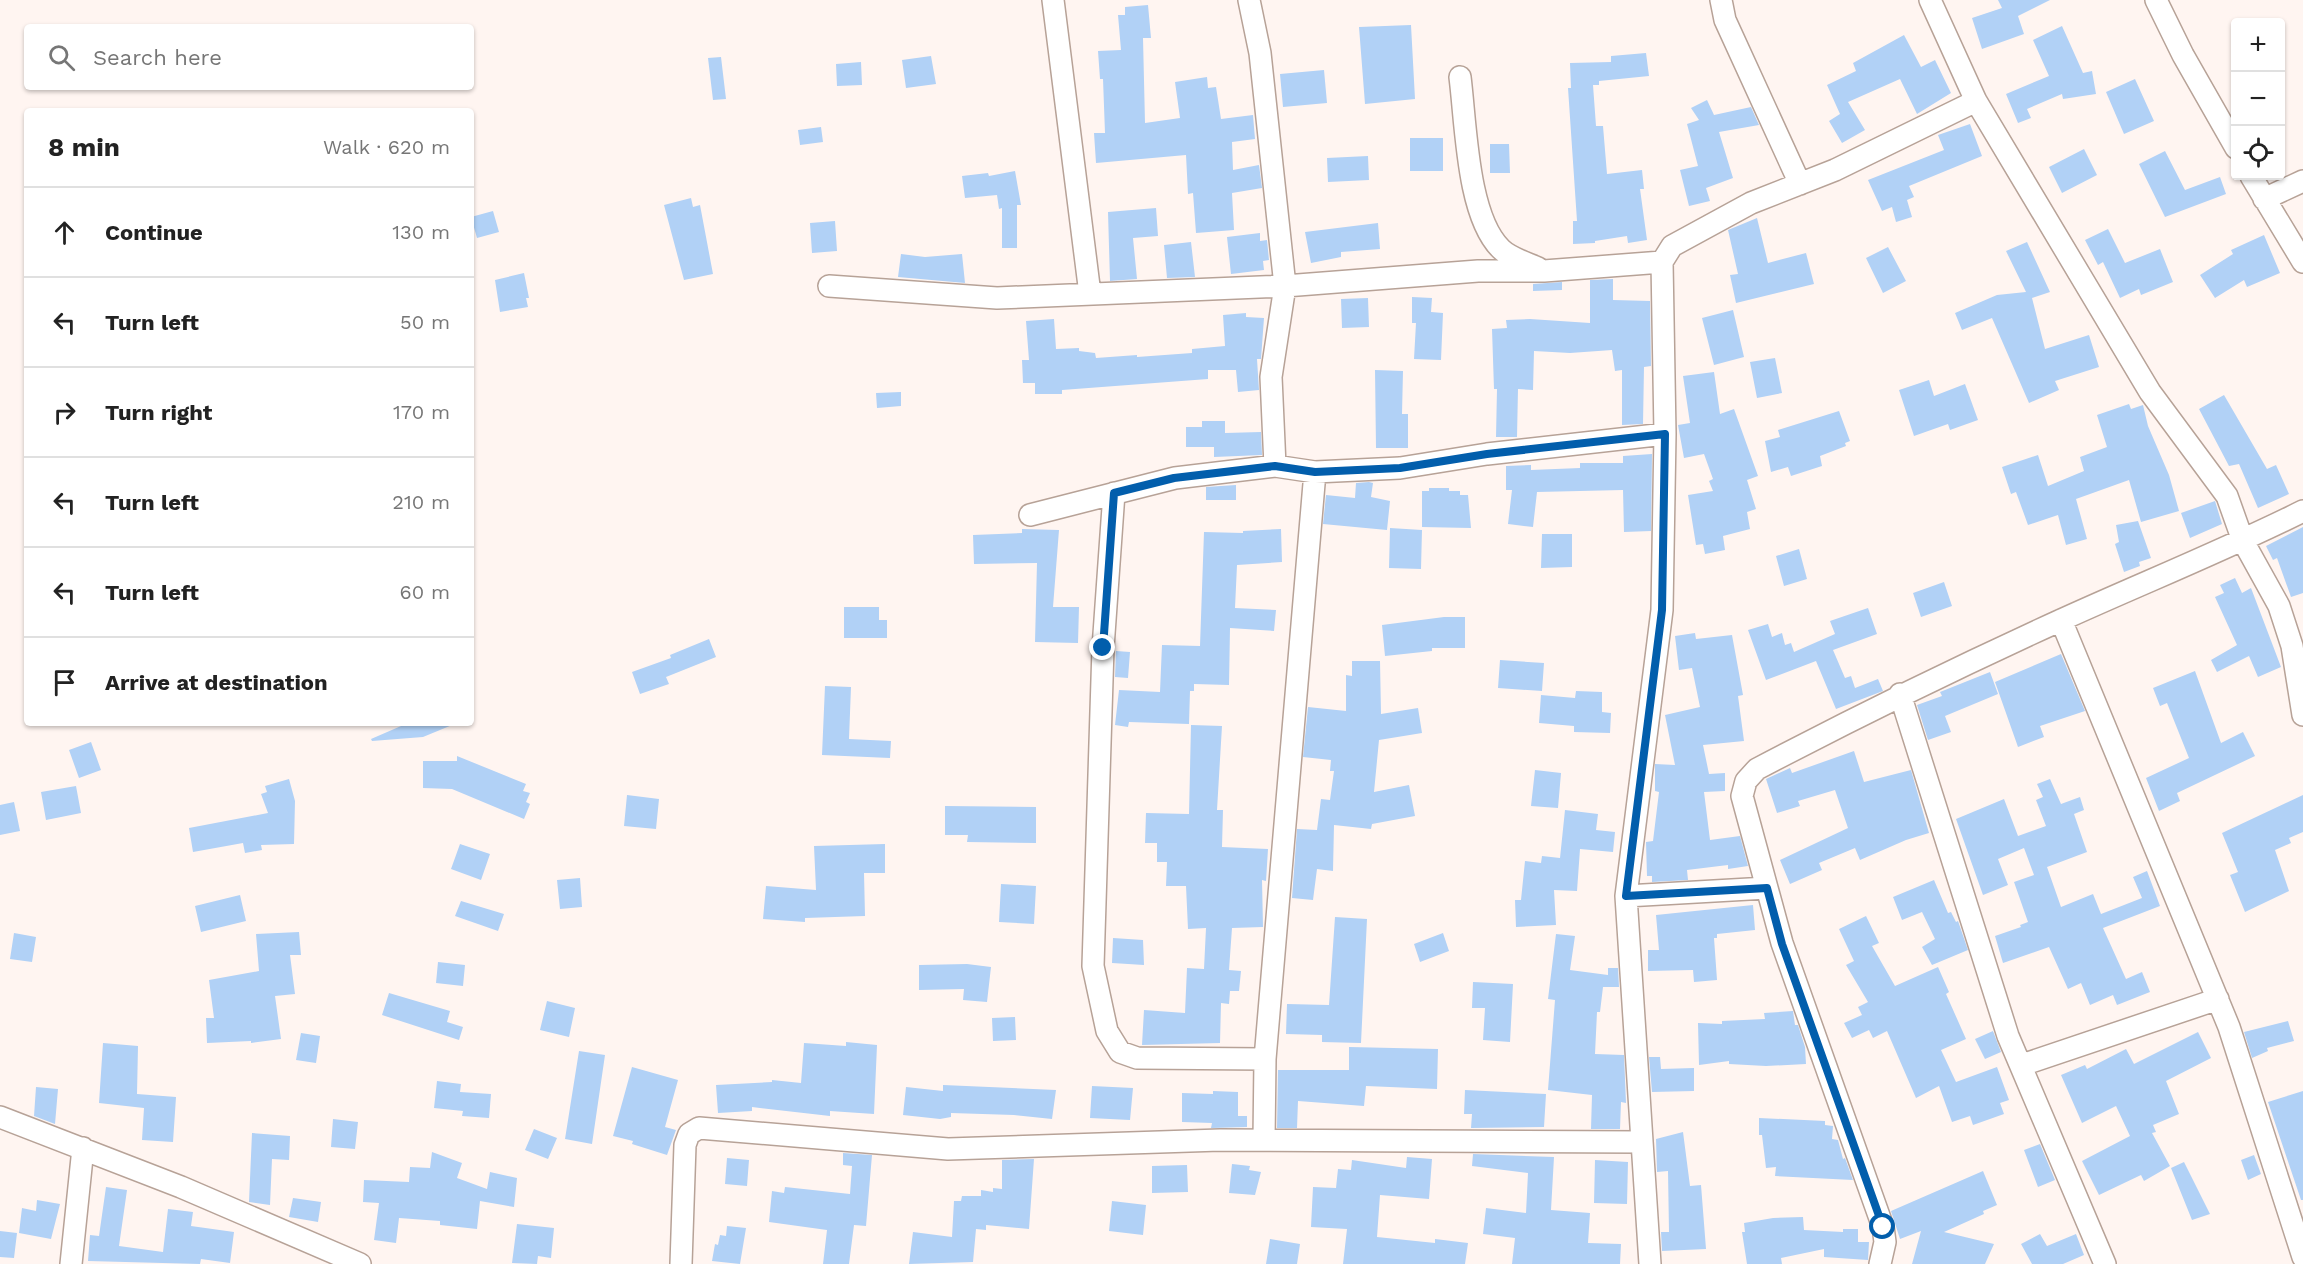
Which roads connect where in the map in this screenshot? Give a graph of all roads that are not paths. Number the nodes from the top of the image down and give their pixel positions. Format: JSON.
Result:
{"nodes":[{"id":1,"x":1053,"y":0,"type":"edge"},
{"id":2,"x":1249,"y":0,"type":"edge"},
{"id":3,"x":1721,"y":0,"type":"edge"},
{"id":4,"x":1930,"y":0,"type":"edge"},
{"id":5,"x":2156,"y":0,"type":"edge"},
{"id":6,"x":1460,"y":77,"type":"dead end"},
{"id":7,"x":1976,"y":101,"type":"junction"},
{"id":8,"x":2231,"y":141,"type":"edge"},
{"id":9,"x":2253,"y":180,"type":"edge"},
{"id":10,"x":2303,"y":181,"type":"edge"},
{"id":11,"x":1800,"y":184,"type":"junction"},
{"id":12,"x":2264,"y":199,"type":"junction"},
{"id":13,"x":1662,"y":262,"type":"junction"},
{"id":14,"x":2303,"y":262,"type":"edge"},
{"id":15,"x":1544,"y":271,"type":"junction"},
{"id":16,"x":829,"y":286,"type":"dead end"},
{"id":17,"x":1285,"y":286,"type":"junction"},
{"id":18,"x":1090,"y":294,"type":"junction"},
{"id":19,"x":1665,"y":434,"type":"junction"},
{"id":20,"x":1275,"y":466,"type":"junction"},
{"id":21,"x":1315,"y":472,"type":"junction"},
{"id":22,"x":1114,"y":493,"type":"junction"},
{"id":23,"x":2303,"y":511,"type":"edge"},
{"id":24,"x":1030,"y":515,"type":"dead end"},
{"id":25,"x":2243,"y":541,"type":"junction"},
{"id":26,"x":2061,"y":620,"type":"junction"},
{"id":27,"x":1900,"y":694,"type":"junction"},
{"id":28,"x":2303,"y":715,"type":"edge"},
{"id":29,"x":1767,"y":888,"type":"junction"},
{"id":30,"x":1626,"y":896,"type":"junction"},
{"id":31,"x":2218,"y":999,"type":"junction"},
{"id":32,"x":1265,"y":1059,"type":"junction"},
{"id":33,"x":2022,"y":1065,"type":"junction"},
{"id":34,"x":0,"y":1117,"type":"edge"},
{"id":35,"x":1264,"y":1140,"type":"junction"},
{"id":36,"x":1642,"y":1142,"type":"junction"},
{"id":37,"x":83,"y":1148,"type":"junction"},
{"id":38,"x":2303,"y":1257,"type":"edge"},
{"id":39,"x":71,"y":1264,"type":"edge"},
{"id":40,"x":360,"y":1264,"type":"edge"},
{"id":41,"x":681,"y":1264,"type":"edge"},
{"id":42,"x":1650,"y":1264,"type":"edge"},
{"id":43,"x":1880,"y":1264,"type":"edge"},
{"id":44,"x":2105,"y":1264,"type":"edge"}],
"edges":[{"from":1,"to":18,"type":"street"},
{"from":2,"to":17,"type":"street"},
{"from":3,"to":11,"type":"street"},
{"from":4,"to":7,"type":"street"},
{"from":5,"to":8,"type":"street"},
{"from":6,"to":15,"type":"street"},
{"from":7,"to":11,"type":"street"},
{"from":7,"to":25,"type":"street"},
{"from":9,"to":12,"type":"street"},
{"from":10,"to":12,"type":"street"},
{"from":11,"to":13,"type":"street"},
{"from":12,"to":14,"type":"street"},
{"from":13,"to":15,"type":"street"},
{"from":13,"to":19,"type":"street"},
{"from":15,"to":17,"type":"street"},
{"from":16,"to":18,"type":"street"},
{"from":17,"to":18,"type":"street"},
{"from":17,"to":20,"type":"street"},
{"from":19,"to":21,"type":"street"},
{"from":19,"to":30,"type":"street"},
{"from":20,"to":21,"type":"street"},
{"from":20,"to":22,"type":"street"},
{"from":21,"to":32,"type":"street"},
{"from":22,"to":24,"type":"street"},
{"from":22,"to":32,"type":"street"},
{"from":23,"to":25,"type":"street"},
{"from":25,"to":26,"type":"street"},
{"from":25,"to":28,"type":"street"},
{"from":26,"to":27,"type":"street"},
{"from":26,"to":31,"type":"street"},
{"from":27,"to":29,"type":"street"},
{"from":27,"to":33,"type":"street"},
{"from":29,"to":30,"type":"street"},
{"from":29,"to":43,"type":"street"},
{"from":30,"to":36,"type":"street"},
{"from":31,"to":33,"type":"street"},
{"from":31,"to":38,"type":"street"},
{"from":32,"to":35,"type":"street"},
{"from":33,"to":44,"type":"street"},
{"from":34,"to":37,"type":"street"},
{"from":35,"to":36,"type":"street"},
{"from":35,"to":41,"type":"street"},
{"from":36,"to":42,"type":"street"},
{"from":37,"to":39,"type":"street"},
{"from":37,"to":40,"type":"street"}]}
